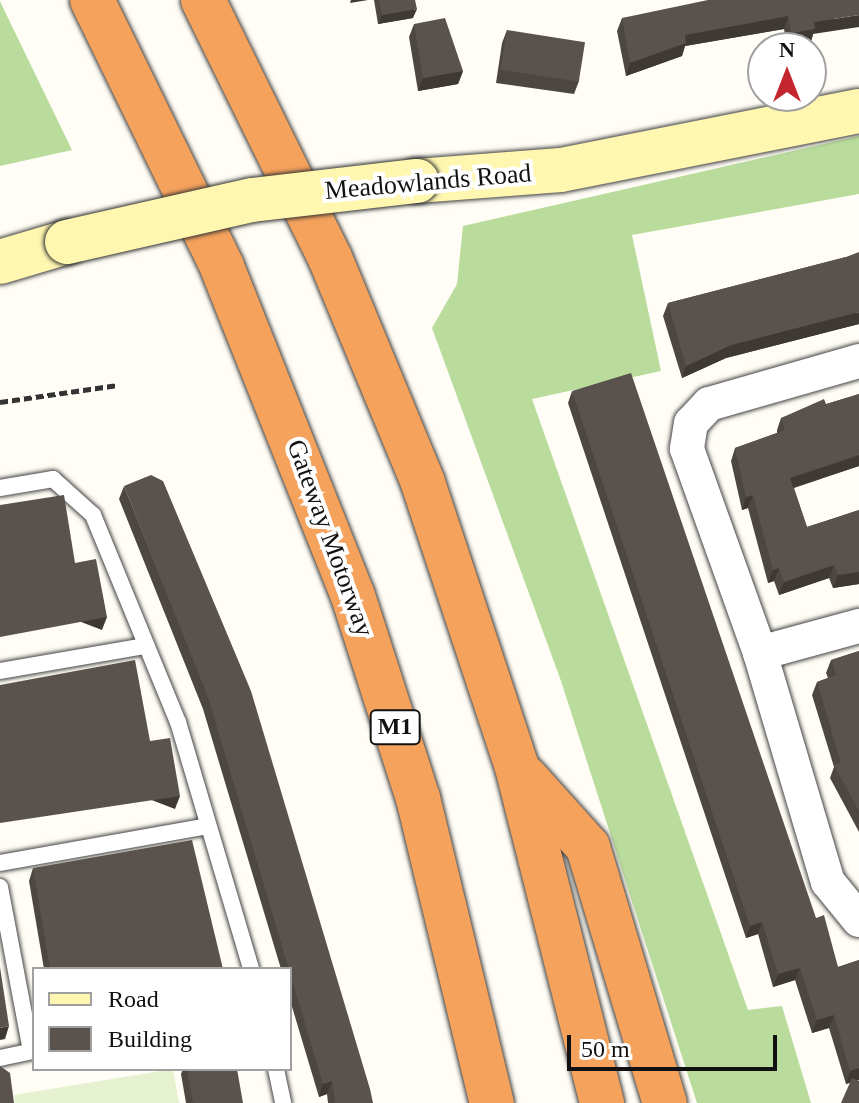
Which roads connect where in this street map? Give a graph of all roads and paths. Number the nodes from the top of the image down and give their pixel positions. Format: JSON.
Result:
{"nodes":[{"id":1,"x":92,"y":0,"type":"edge"},
{"id":2,"x":203,"y":0,"type":"edge"},
{"id":3,"x":859,"y":111,"type":"edge"},
{"id":4,"x":0,"y":262,"type":"edge"},
{"id":5,"x":859,"y":361,"type":"edge"},
{"id":6,"x":118,"y":385,"type":"dead end"},
{"id":7,"x":0,"y":402,"type":"edge"},
{"id":8,"x":0,"y":488,"type":"edge"},
{"id":9,"x":859,"y":626,"type":"edge"},
{"id":10,"x":145,"y":646,"type":"junction"},
{"id":11,"x":760,"y":653,"type":"junction"},
{"id":12,"x":0,"y":671,"type":"edge"},
{"id":13,"x":517,"y":767,"type":"junction"},
{"id":14,"x":207,"y":826,"type":"junction"},
{"id":15,"x":0,"y":863,"type":"edge"},
{"id":16,"x":0,"y":887,"type":"edge"},
{"id":17,"x":859,"y":920,"type":"edge"},
{"id":18,"x":250,"y":967,"type":"edge"},
{"id":19,"x":32,"y":1046,"type":"edge"},
{"id":20,"x":32,"y":1051,"type":"edge"},
{"id":21,"x":0,"y":1058,"type":"edge"},
{"id":22,"x":276,"y":1071,"type":"edge"},
{"id":23,"x":283,"y":1103,"type":"edge"},
{"id":24,"x":492,"y":1103,"type":"edge"},
{"id":25,"x":602,"y":1103,"type":"edge"},
{"id":26,"x":665,"y":1103,"type":"edge"}],
"edges":[{"from":1,"to":24,"type":"highway","name":"Gateway Motorway","number":"M1"},
{"from":2,"to":13,"type":"highway"},
{"from":3,"to":4,"type":"main road","name":"Meadowlands Road","bridge":true},
{"from":5,"to":11,"type":"street"},
{"from":6,"to":7,"type":"path"},
{"from":8,"to":10,"type":"lane"},
{"from":9,"to":11,"type":"street"},
{"from":10,"to":12,"type":"lane"},
{"from":10,"to":14,"type":"lane"},
{"from":11,"to":17,"type":"street"},
{"from":13,"to":25,"type":"highway"},
{"from":13,"to":26,"type":"highway"},
{"from":14,"to":15,"type":"lane"},
{"from":14,"to":18,"type":"lane"},
{"from":16,"to":19,"type":"lane"},
{"from":20,"to":21,"type":"lane"},
{"from":22,"to":23,"type":"lane"}]}
